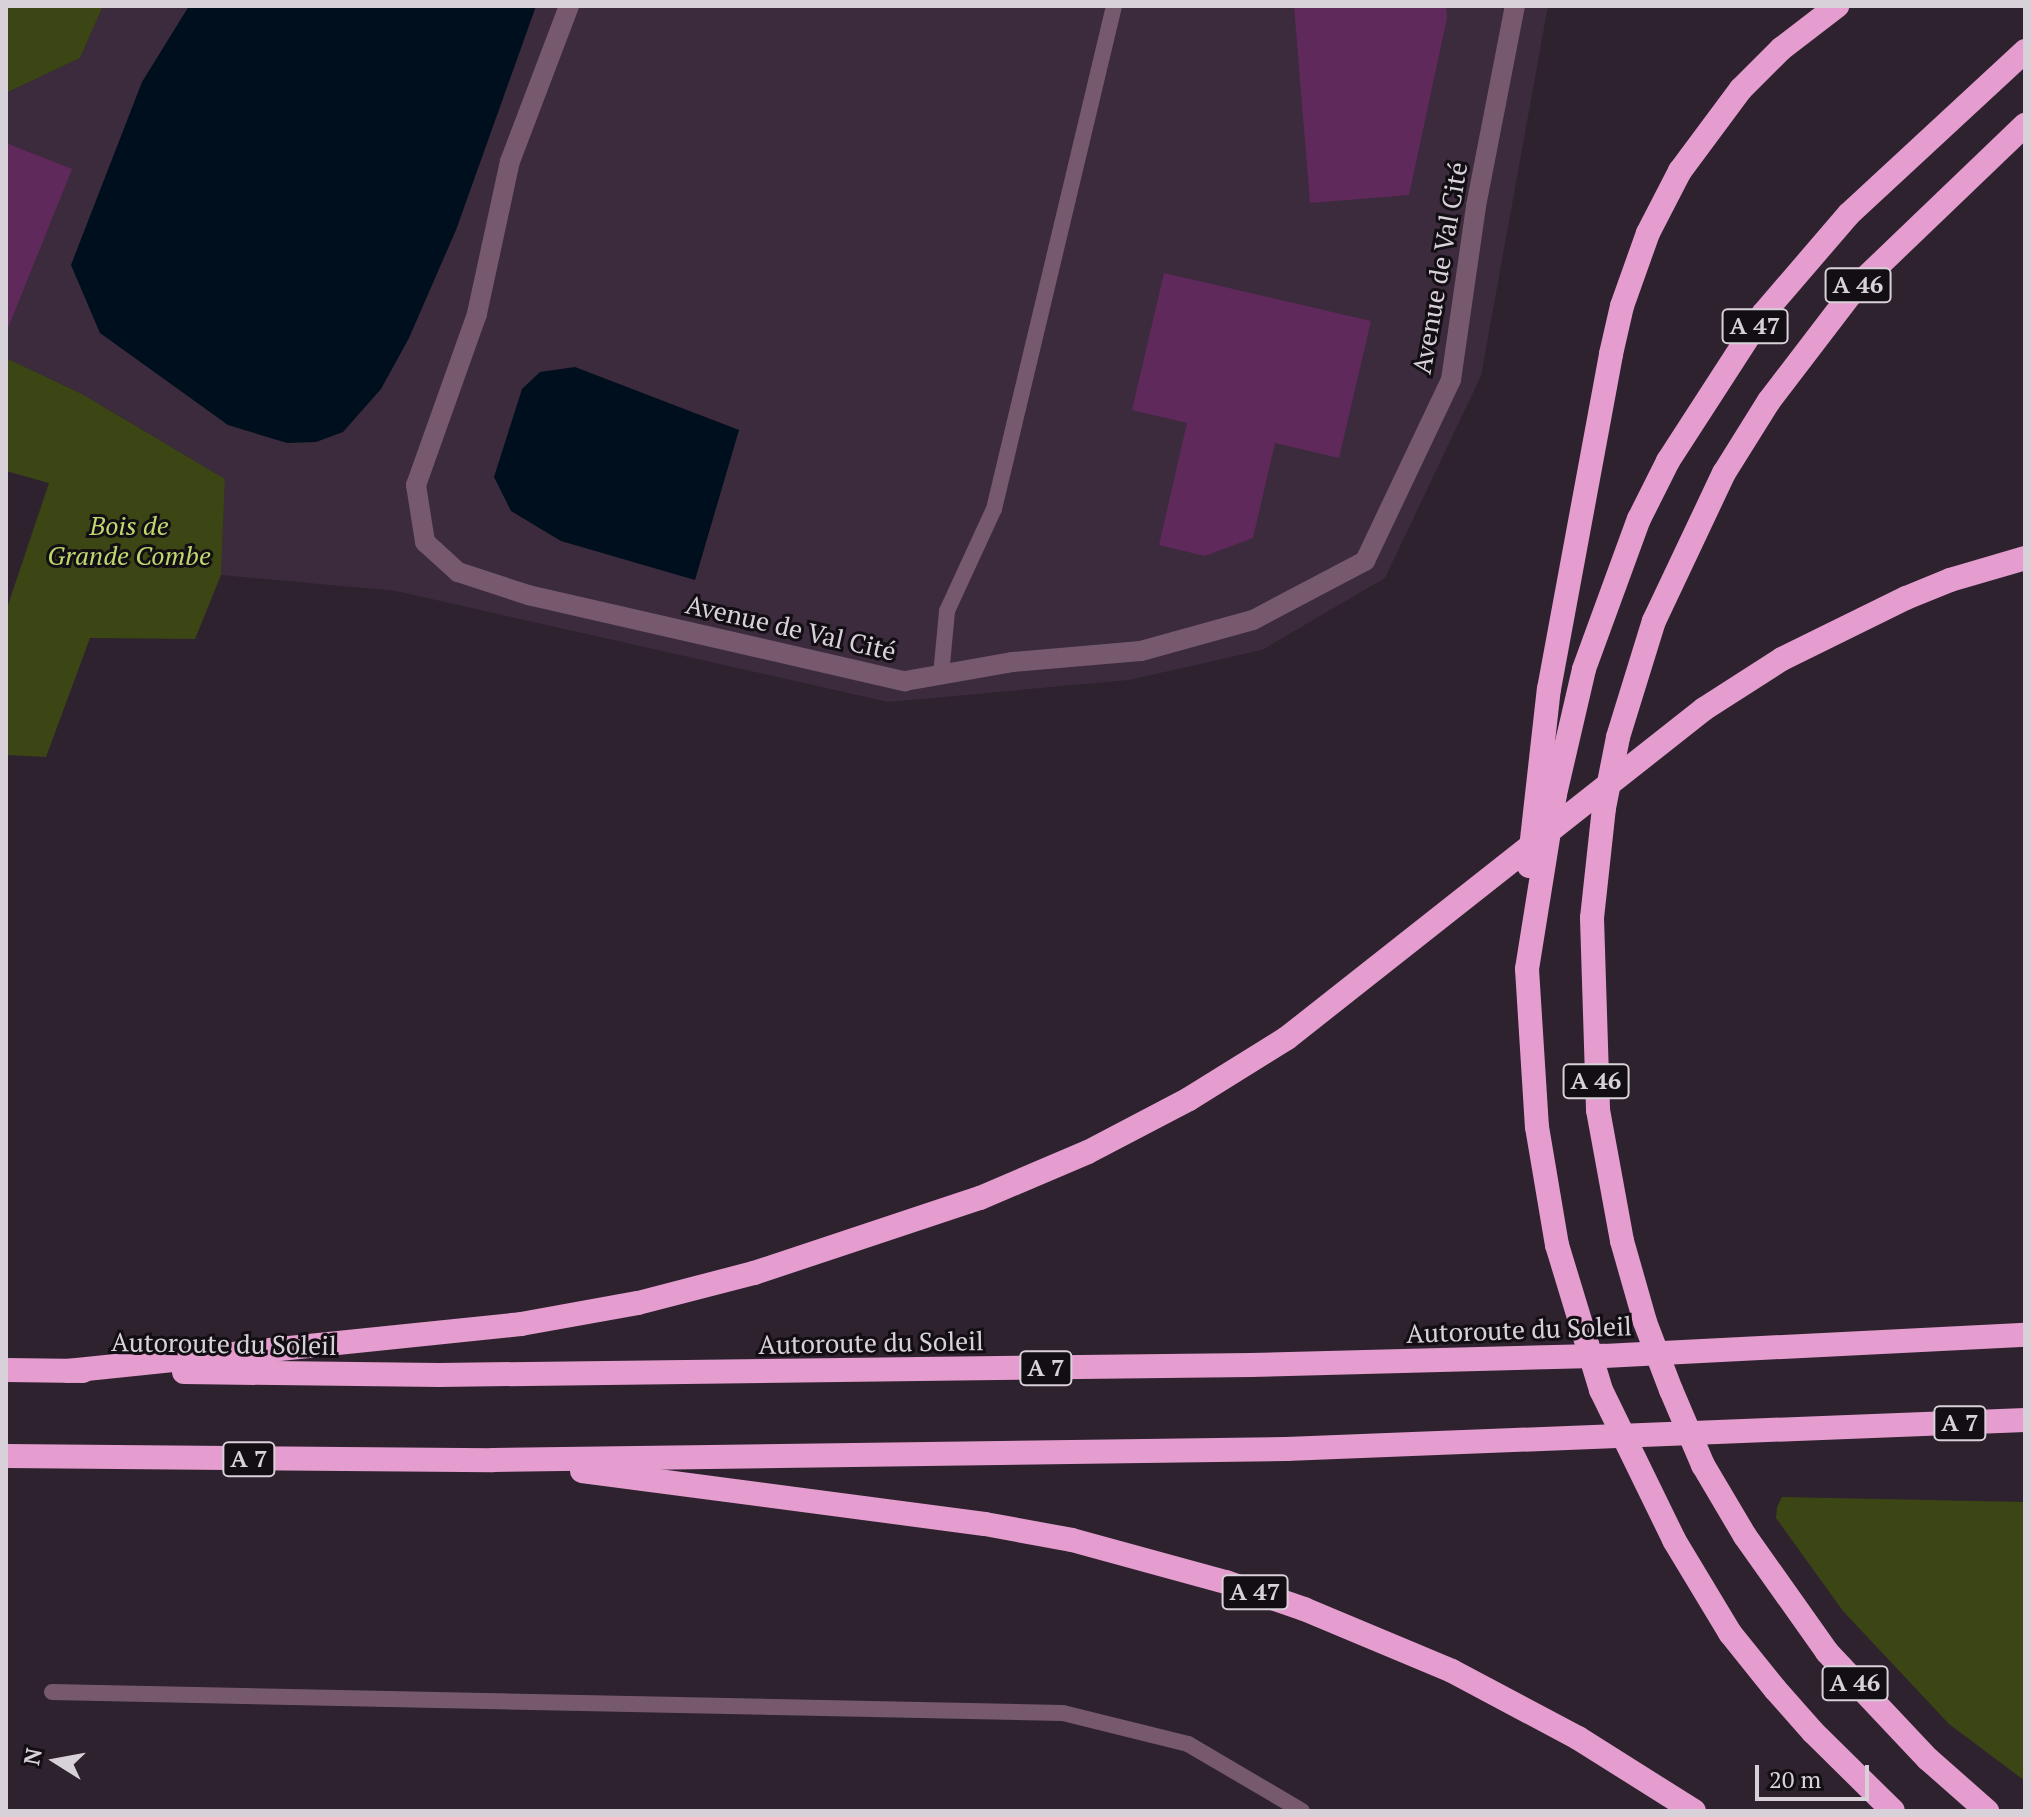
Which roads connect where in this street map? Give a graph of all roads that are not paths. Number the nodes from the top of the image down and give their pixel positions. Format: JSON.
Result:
{"nodes":[{"id":1,"x":569,"y":6,"type":"edge"},
{"id":2,"x":1114,"y":6,"type":"edge"},
{"id":3,"x":1515,"y":6,"type":"edge"},
{"id":4,"x":1837,"y":6,"type":"edge"},
{"id":5,"x":2025,"y":51,"type":"edge"},
{"id":6,"x":2025,"y":125,"type":"edge"},
{"id":7,"x":2025,"y":558,"type":"edge"},
{"id":8,"x":941,"y":675,"type":"junction"},
{"id":9,"x":1527,"y":969,"type":"junction"},
{"id":10,"x":2025,"y":1335,"type":"edge"},
{"id":11,"x":6,"y":1370,"type":"edge"},
{"id":12,"x":67,"y":1371,"type":"junction"},
{"id":13,"x":2025,"y":1420,"type":"edge"},
{"id":14,"x":6,"y":1456,"type":"edge"},
{"id":15,"x":493,"y":1460,"type":"junction"},
{"id":16,"x":52,"y":1692,"type":"dead end"},
{"id":17,"x":1302,"y":1811,"type":"edge"},
{"id":18,"x":1694,"y":1811,"type":"edge"},
{"id":19,"x":1893,"y":1811,"type":"edge"},
{"id":20,"x":1987,"y":1811,"type":"edge"}],
"edges":[{"from":1,"to":8,"type":"street","name":"Avenue de Val Cité"},
{"from":2,"to":8,"type":"lane"},
{"from":3,"to":8,"type":"street","name":"Avenue de Val Cité"},
{"from":4,"to":9,"type":"highway","bridge":true},
{"from":5,"to":9,"type":"highway","number":"A 47","bridge":true},
{"from":6,"to":20,"type":"highway","number":"A 46","bridge":true},
{"from":7,"to":12,"type":"highway"},
{"from":9,"to":19,"type":"highway","number":"A 47","bridge":true},
{"from":10,"to":12,"type":"highway","name":"Autoroute du Soleil","number":"A 7"},
{"from":11,"to":12,"type":"highway","name":"Autoroute du Soleil","number":"A 7"},
{"from":13,"to":15,"type":"highway","number":"A 7"},
{"from":14,"to":15,"type":"highway","number":"A 7"},
{"from":15,"to":18,"type":"highway","number":"A 47"},
{"from":16,"to":17,"type":"lane"}]}
